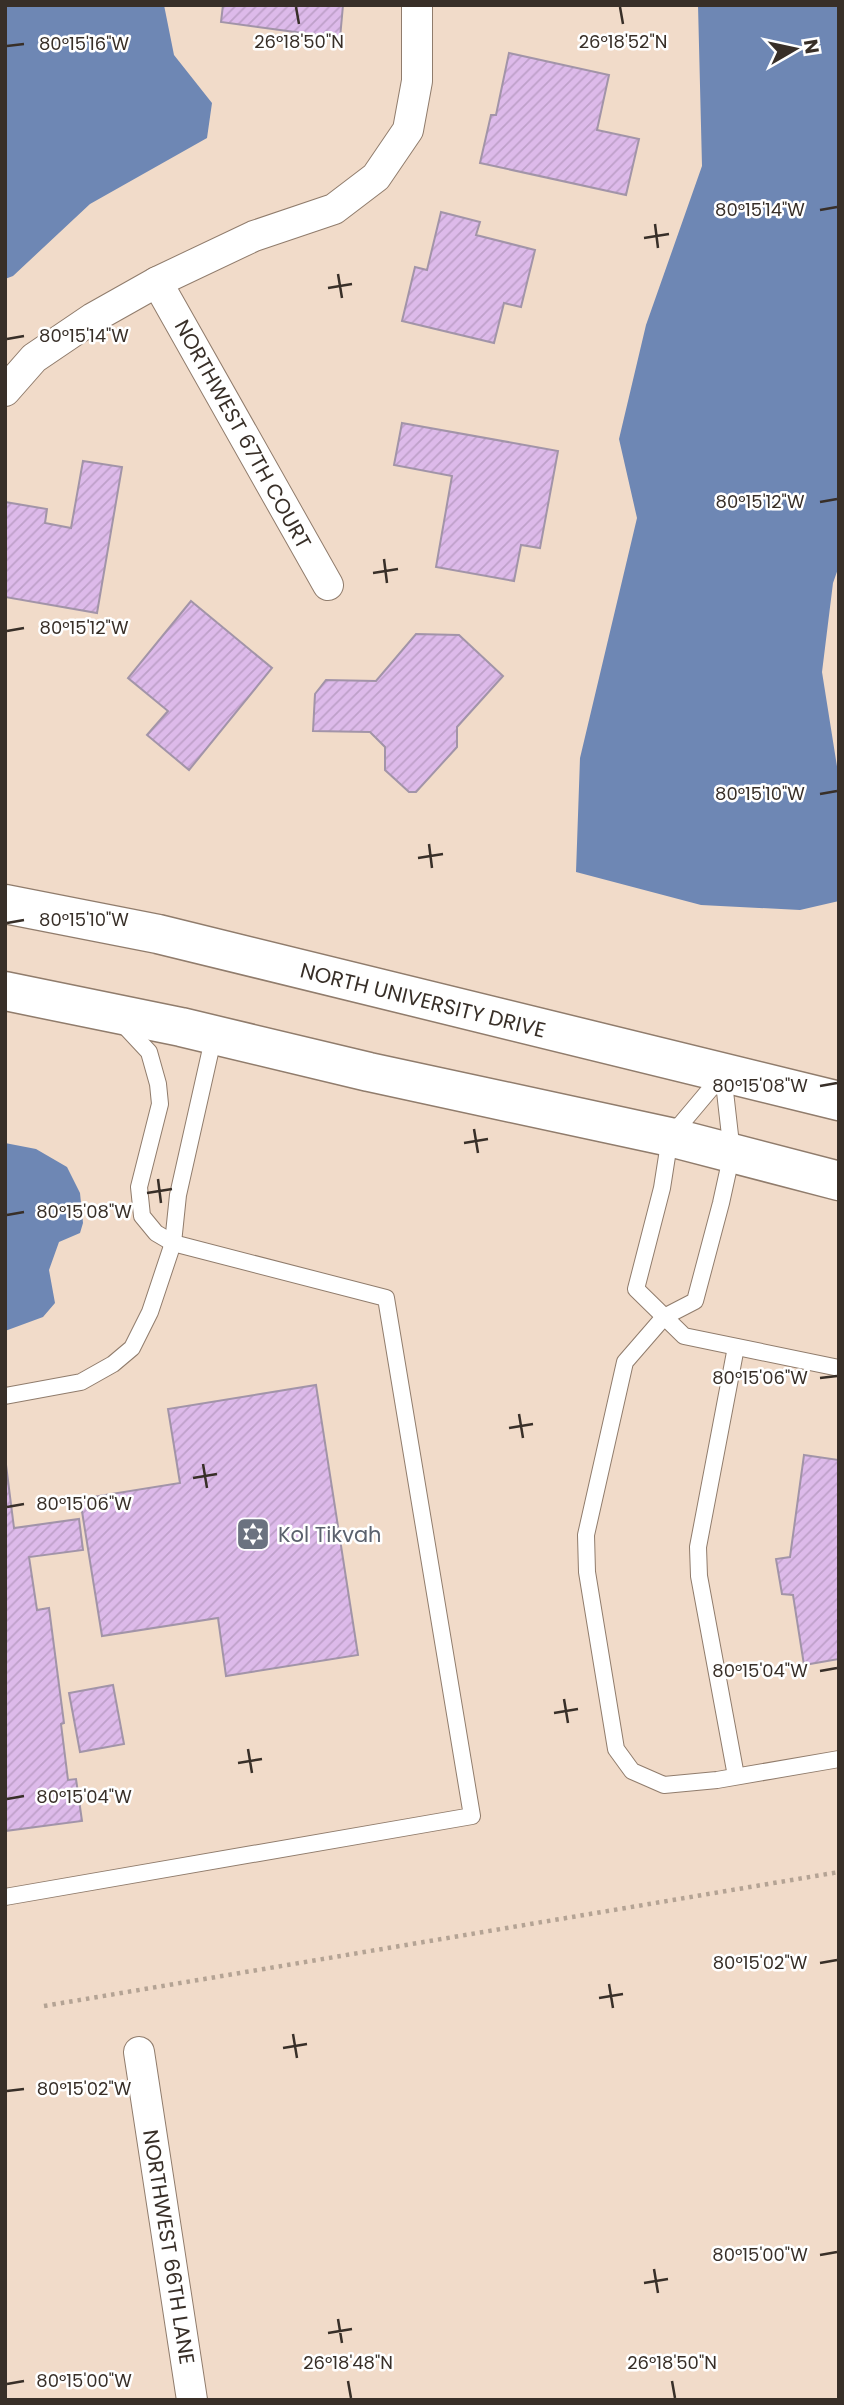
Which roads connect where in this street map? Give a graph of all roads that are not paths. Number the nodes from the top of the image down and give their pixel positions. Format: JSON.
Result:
{"nodes":[{"id":1,"x":417,"y":5,"type":"edge"},
{"id":2,"x":157,"y":282,"type":"junction"},
{"id":3,"x":5,"y":391,"type":"edge"},
{"id":4,"x":328,"y":585,"type":"dead end"},
{"id":5,"x":5,"y":904,"type":"edge"},
{"id":6,"x":5,"y":991,"type":"edge"},
{"id":7,"x":112,"y":1013,"type":"junction"},
{"id":8,"x":214,"y":1034,"type":"junction"},
{"id":9,"x":723,"y":1074,"type":"junction"},
{"id":10,"x":839,"y":1101,"type":"edge"},
{"id":11,"x":670,"y":1137,"type":"junction"},
{"id":12,"x":732,"y":1153,"type":"junction"},
{"id":13,"x":839,"y":1181,"type":"edge"},
{"id":14,"x":173,"y":1244,"type":"junction"},
{"id":15,"x":664,"y":1317,"type":"junction"},
{"id":16,"x":736,"y":1347,"type":"junction"},
{"id":17,"x":839,"y":1368,"type":"edge"},
{"id":18,"x":5,"y":1396,"type":"edge"},
{"id":19,"x":839,"y":1759,"type":"edge"},
{"id":20,"x":736,"y":1776,"type":"junction"},
{"id":21,"x":5,"y":1897,"type":"edge"},
{"id":22,"x":139,"y":2052,"type":"dead end"},
{"id":23,"x":192,"y":2400,"type":"edge"}],
"edges":[{"from":1,"to":2,"type":"street"},
{"from":2,"to":3,"type":"street"},
{"from":2,"to":4,"type":"street","name":"NORTHWEST 67TH COURT"},
{"from":5,"to":9,"type":"main road","name":"NORTH UNIVERSITY DRIVE"},
{"from":6,"to":7,"type":"main road"},
{"from":7,"to":8,"type":"main road"},
{"from":7,"to":14,"type":"lane"},
{"from":8,"to":11,"type":"main road"},
{"from":8,"to":14,"type":"lane"},
{"from":9,"to":10,"type":"main road","name":"NORTH UNIVERSITY DRIVE"},
{"from":9,"to":11,"type":"lane"},
{"from":9,"to":12,"type":"lane"},
{"from":11,"to":12,"type":"main road"},
{"from":11,"to":15,"type":"lane"},
{"from":12,"to":13,"type":"main road"},
{"from":12,"to":15,"type":"lane"},
{"from":14,"to":18,"type":"lane"},
{"from":14,"to":21,"type":"lane"},
{"from":15,"to":16,"type":"lane"},
{"from":15,"to":20,"type":"lane"},
{"from":16,"to":17,"type":"lane"},
{"from":16,"to":20,"type":"lane"},
{"from":19,"to":20,"type":"lane"},
{"from":22,"to":23,"type":"street","name":"NORTHWEST 66TH LANE"}]}
